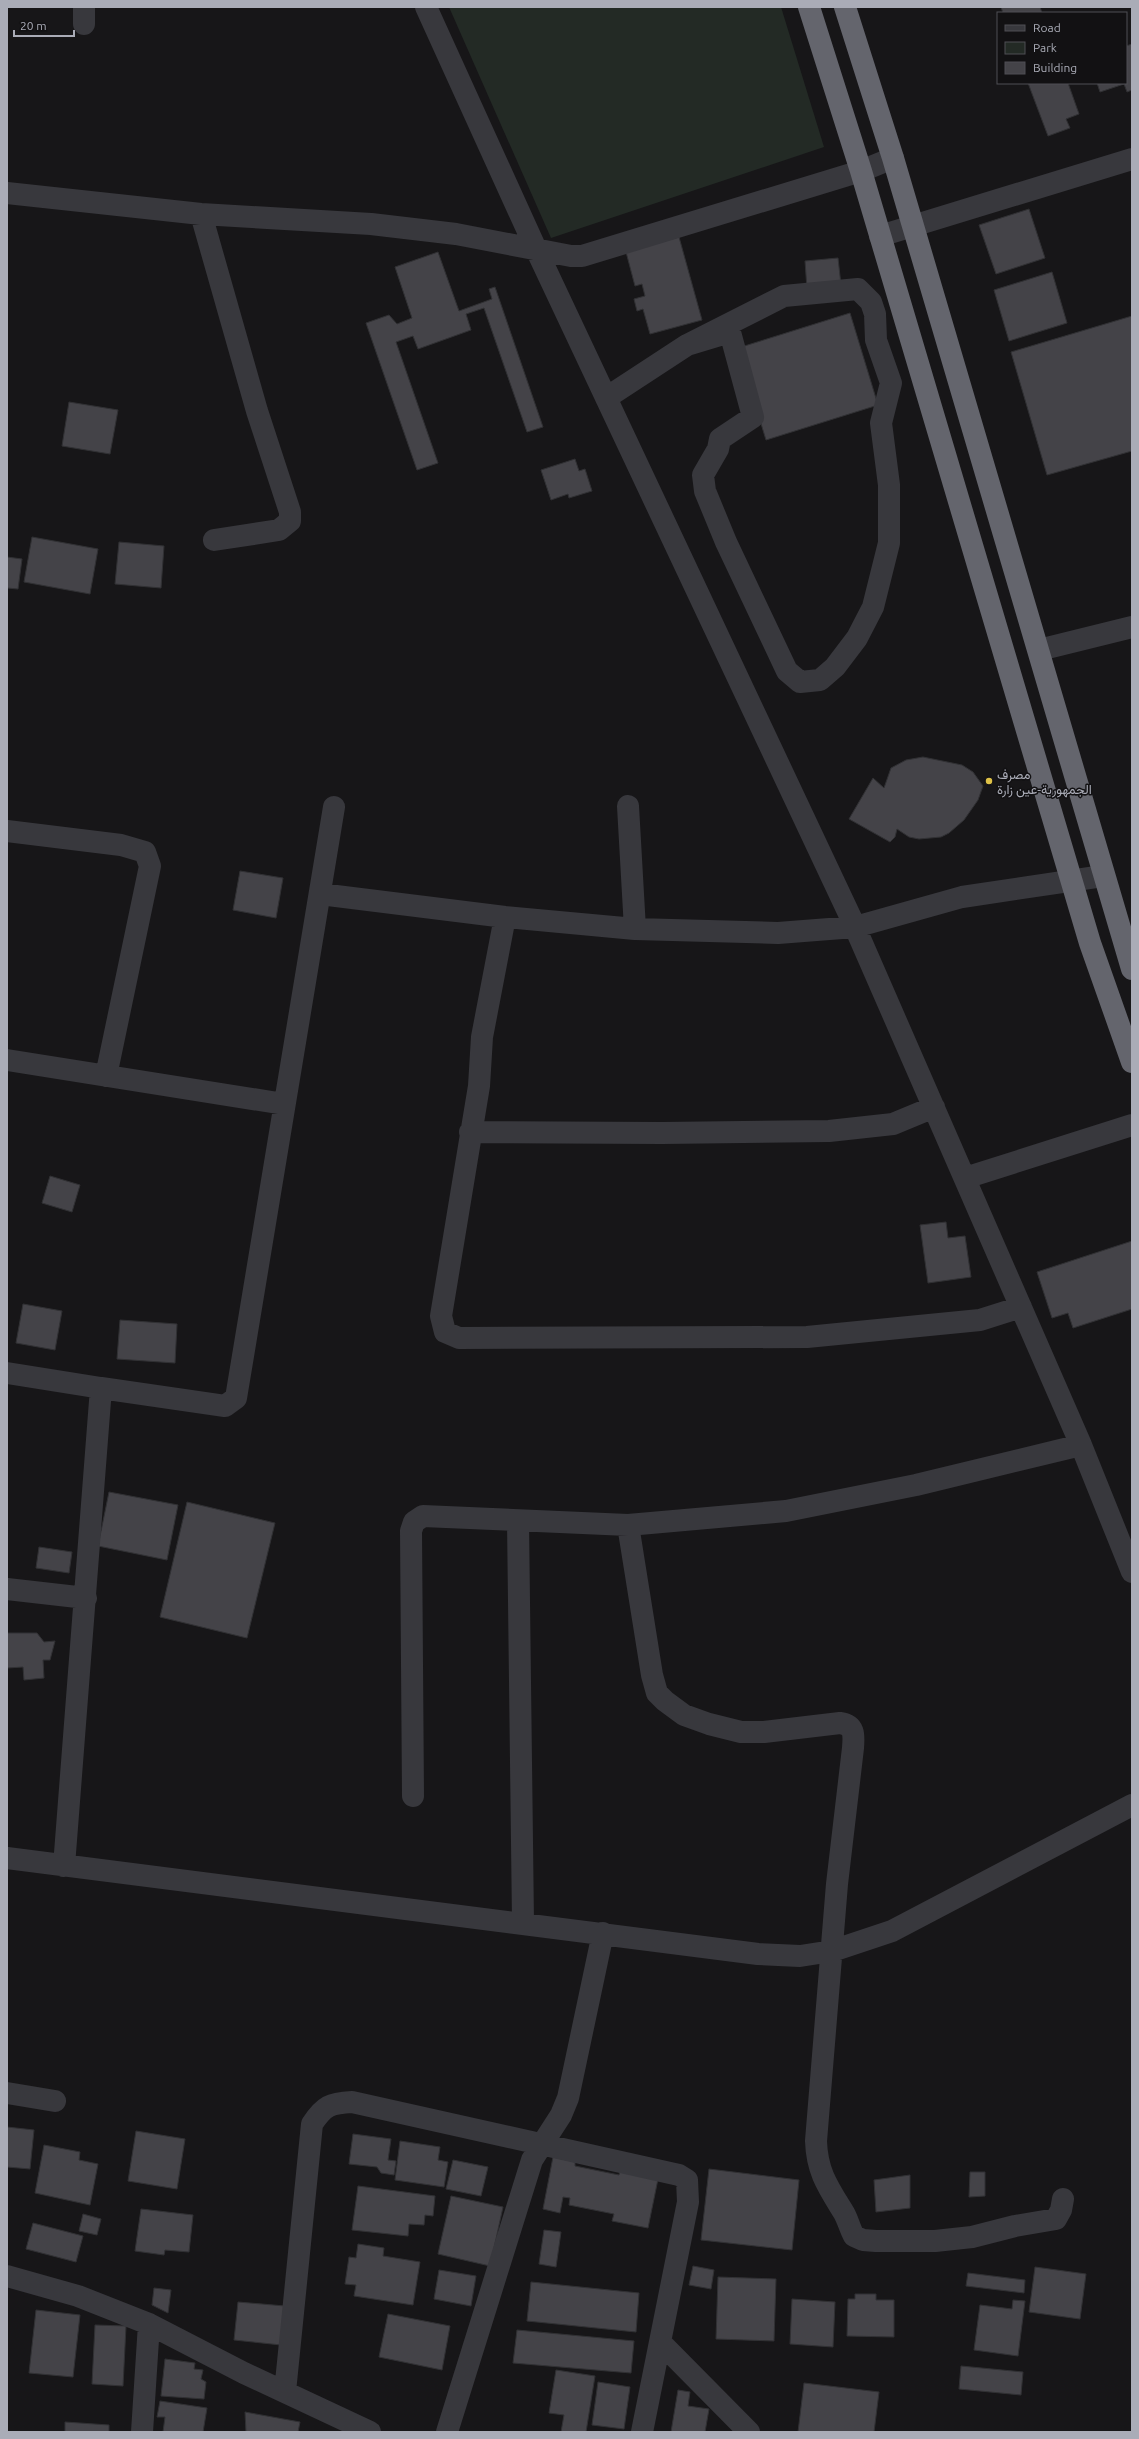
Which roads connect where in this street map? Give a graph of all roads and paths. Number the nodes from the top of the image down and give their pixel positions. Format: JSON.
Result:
{"nodes":[{"id":1,"x":426,"y":7,"type":"edge"},
{"id":2,"x":809,"y":7,"type":"edge"},
{"id":3,"x":845,"y":7,"type":"edge"},
{"id":4,"x":893,"y":158,"type":"junction"},
{"id":5,"x":1132,"y":159,"type":"edge"},
{"id":6,"x":861,"y":171,"type":"junction"},
{"id":7,"x":8,"y":197,"type":"edge"},
{"id":8,"x":202,"y":214,"type":"junction"},
{"id":9,"x":912,"y":227,"type":"junction"},
{"id":10,"x":880,"y":236,"type":"junction"},
{"id":11,"x":536,"y":250,"type":"junction"},
{"id":12,"x":687,"y":345,"type":"junction"},
{"id":13,"x":606,"y":398,"type":"junction"},
{"id":14,"x":214,"y":540,"type":"dead end"},
{"id":15,"x":1132,"y":627,"type":"edge"},
{"id":16,"x":1039,"y":650,"type":"junction"},
{"id":17,"x":628,"y":806,"type":"dead end"},
{"id":18,"x":334,"y":807,"type":"dead end"},
{"id":19,"x":7,"y":831,"type":"edge"},
{"id":20,"x":1104,"y":876,"type":"junction"},
{"id":21,"x":1071,"y":882,"type":"junction"},
{"id":22,"x":320,"y":894,"type":"junction"},
{"id":23,"x":506,"y":917,"type":"junction"},
{"id":24,"x":855,"y":928,"type":"junction"},
{"id":25,"x":635,"y":929,"type":"junction"},
{"id":26,"x":1132,"y":969,"type":"edge"},
{"id":27,"x":7,"y":1060,"type":"edge"},
{"id":28,"x":1132,"y":1062,"type":"edge"},
{"id":29,"x":106,"y":1076,"type":"junction"},
{"id":30,"x":284,"y":1104,"type":"junction"},
{"id":31,"x":934,"y":1108,"type":"junction"},
{"id":32,"x":1132,"y":1125,"type":"edge"},
{"id":33,"x":470,"y":1132,"type":"junction"},
{"id":34,"x":965,"y":1178,"type":"junction"},
{"id":35,"x":1021,"y":1306,"type":"junction"},
{"id":36,"x":7,"y":1372,"type":"edge"},
{"id":37,"x":101,"y":1388,"type":"junction"},
{"id":38,"x":1082,"y":1445,"type":"junction"},
{"id":39,"x":518,"y":1521,"type":"junction"},
{"id":40,"x":628,"y":1525,"type":"junction"},
{"id":41,"x":1132,"y":1572,"type":"edge"},
{"id":42,"x":7,"y":1588,"type":"edge"},
{"id":43,"x":86,"y":1598,"type":"junction"},
{"id":44,"x":413,"y":1796,"type":"dead end"},
{"id":45,"x":1132,"y":1805,"type":"edge"},
{"id":46,"x":7,"y":1858,"type":"edge"},
{"id":47,"x":64,"y":1866,"type":"junction"},
{"id":48,"x":523,"y":1922,"type":"junction"},
{"id":49,"x":603,"y":1933,"type":"junction"},
{"id":50,"x":832,"y":1951,"type":"junction"},
{"id":51,"x":7,"y":2093,"type":"edge"},
{"id":52,"x":55,"y":2101,"type":"dead end"},
{"id":53,"x":540,"y":2145,"type":"junction"},
{"id":54,"x":1063,"y":2199,"type":"dead end"},
{"id":55,"x":7,"y":2276,"type":"edge"},
{"id":56,"x":149,"y":2324,"type":"junction"},
{"id":57,"x":661,"y":2343,"type":"junction"},
{"id":58,"x":285,"y":2392,"type":"junction"},
{"id":59,"x":142,"y":2432,"type":"edge"},
{"id":60,"x":370,"y":2432,"type":"edge"},
{"id":61,"x":447,"y":2432,"type":"edge"},
{"id":62,"x":642,"y":2432,"type":"edge"},
{"id":63,"x":748,"y":2432,"type":"edge"}],
"edges":[{"from":1,"to":11,"type":"street"},
{"from":2,"to":6,"type":"highway"},
{"from":3,"to":4,"type":"highway"},
{"from":4,"to":6,"type":"street"},
{"from":4,"to":9,"type":"highway"},
{"from":5,"to":9,"type":"street"},
{"from":6,"to":10,"type":"highway"},
{"from":6,"to":11,"type":"street"},
{"from":7,"to":8,"type":"street"},
{"from":8,"to":11,"type":"street"},
{"from":8,"to":14,"type":"street"},
{"from":9,"to":10,"type":"street"},
{"from":9,"to":16,"type":"highway"},
{"from":10,"to":21,"type":"highway"},
{"from":11,"to":13,"type":"street"},
{"from":12,"to":12,"type":"street"},
{"from":12,"to":13,"type":"street"},
{"from":13,"to":24,"type":"street"},
{"from":15,"to":16,"type":"street"},
{"from":16,"to":20,"type":"highway"},
{"from":17,"to":25,"type":"street"},
{"from":18,"to":22,"type":"street"},
{"from":19,"to":29,"type":"street"},
{"from":20,"to":21,"type":"street"},
{"from":20,"to":26,"type":"highway"},
{"from":21,"to":24,"type":"street"},
{"from":21,"to":28,"type":"highway"},
{"from":22,"to":23,"type":"street"},
{"from":22,"to":30,"type":"street"},
{"from":23,"to":25,"type":"street"},
{"from":23,"to":33,"type":"street"},
{"from":24,"to":25,"type":"street"},
{"from":24,"to":31,"type":"street"},
{"from":27,"to":29,"type":"street"},
{"from":29,"to":30,"type":"street"},
{"from":30,"to":37,"type":"street"},
{"from":31,"to":33,"type":"street"},
{"from":31,"to":34,"type":"street"},
{"from":32,"to":34,"type":"street"},
{"from":33,"to":35,"type":"street"},
{"from":34,"to":35,"type":"street"},
{"from":35,"to":38,"type":"street"},
{"from":36,"to":37,"type":"street"},
{"from":37,"to":43,"type":"street"},
{"from":38,"to":40,"type":"street"},
{"from":38,"to":41,"type":"street"},
{"from":39,"to":40,"type":"street"},
{"from":39,"to":44,"type":"street"},
{"from":39,"to":48,"type":"street"},
{"from":40,"to":50,"type":"street"},
{"from":42,"to":43,"type":"street"},
{"from":43,"to":47,"type":"street"},
{"from":45,"to":50,"type":"street"},
{"from":46,"to":47,"type":"street"},
{"from":47,"to":48,"type":"street"},
{"from":48,"to":49,"type":"street"},
{"from":49,"to":50,"type":"street"},
{"from":49,"to":53,"type":"street"},
{"from":50,"to":54,"type":"street"},
{"from":51,"to":52,"type":"street"},
{"from":53,"to":57,"type":"street"},
{"from":53,"to":58,"type":"street"},
{"from":53,"to":61,"type":"street"},
{"from":55,"to":56,"type":"street"},
{"from":56,"to":58,"type":"street"},
{"from":56,"to":59,"type":"street"},
{"from":57,"to":62,"type":"street"},
{"from":57,"to":63,"type":"street"},
{"from":58,"to":60,"type":"street"}]}
